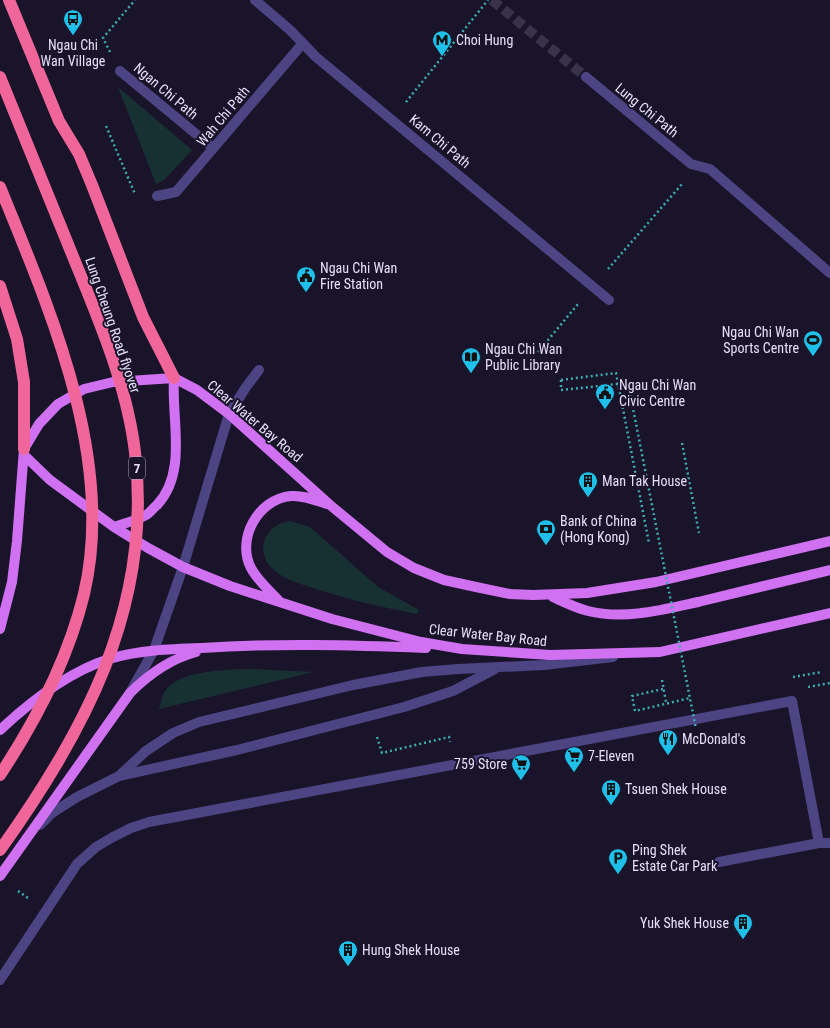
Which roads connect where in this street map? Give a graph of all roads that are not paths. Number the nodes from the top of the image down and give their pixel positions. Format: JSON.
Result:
{"nodes":[{"id":1,"x":9,"y":0,"type":"edge"},
{"id":2,"x":255,"y":0,"type":"edge"},
{"id":3,"x":303,"y":43,"type":"junction"},
{"id":4,"x":120,"y":70,"type":"road end"},
{"id":5,"x":0,"y":77,"type":"edge"},
{"id":6,"x":586,"y":77,"type":"tunnel mouth"},
{"id":7,"x":213,"y":148,"type":"junction"},
{"id":8,"x":0,"y":187,"type":"edge"},
{"id":9,"x":157,"y":196,"type":"dead end"},
{"id":10,"x":830,"y":273,"type":"edge"},
{"id":11,"x":0,"y":286,"type":"edge"},
{"id":12,"x":610,"y":300,"type":"dead end"},
{"id":13,"x":259,"y":370,"type":"dead end"},
{"id":14,"x":174,"y":378,"type":"junction"},
{"id":15,"x":229,"y":414,"type":"junction"},
{"id":16,"x":24,"y":452,"type":"junction"},
{"id":17,"x":330,"y":504,"type":"junction"},
{"id":18,"x":114,"y":527,"type":"junction"},
{"id":19,"x":830,"y":541,"type":"edge"},
{"id":20,"x":183,"y":567,"type":"junction"},
{"id":21,"x":830,"y":570,"type":"edge"},
{"id":22,"x":549,"y":596,"type":"junction"},
{"id":23,"x":280,"y":602,"type":"junction"},
{"id":24,"x":830,"y":613,"type":"edge"},
{"id":25,"x":0,"y":629,"type":"edge"},
{"id":26,"x":211,"y":647,"type":"junction"},
{"id":27,"x":462,"y":649,"type":"junction"},
{"id":28,"x":154,"y":650,"type":"junction"},
{"id":29,"x":660,"y":652,"type":"junction"},
{"id":30,"x":497,"y":668,"type":"junction"},
{"id":31,"x":130,"y":693,"type":"junction"},
{"id":32,"x":0,"y":730,"type":"edge"},
{"id":33,"x":0,"y":775,"type":"edge"},
{"id":34,"x":120,"y":776,"type":"junction"},
{"id":35,"x":24,"y":841,"type":"junction"},
{"id":36,"x":819,"y":843,"type":"junction"},
{"id":37,"x":830,"y":843,"type":"edge"},
{"id":38,"x":0,"y":850,"type":"edge"},
{"id":39,"x":719,"y":862,"type":"dead end"},
{"id":40,"x":0,"y":876,"type":"edge"},
{"id":41,"x":0,"y":980,"type":"edge"}],
"edges":[{"from":1,"to":14,"type":"highway"},
{"from":2,"to":3,"type":"street","name":"Kam Chi Path"},
{"from":3,"to":7,"type":"street","name":"Wah Chi Path"},
{"from":3,"to":12,"type":"street","name":"Kam Chi Path"},
{"from":4,"to":7,"type":"street","name":"Ngan Chi Path"},
{"from":5,"to":38,"type":"highway","name":"Lung Cheung Road flyover","number":"7","bridge":true},
{"from":6,"to":10,"type":"street","name":"Lung Chi Path"},
{"from":7,"to":9,"type":"street","name":"Wah Chi Path"},
{"from":8,"to":33,"type":"highway","bridge":true},
{"from":11,"to":16,"type":"highway"},
{"from":13,"to":15,"type":"street"},
{"from":14,"to":15,"type":"main road","name":"Clear Water Bay Road"},
{"from":14,"to":16,"type":"main road"},
{"from":14,"to":18,"type":"main road"},
{"from":15,"to":17,"type":"main road","name":"Clear Water Bay Road"},
{"from":15,"to":20,"type":"street"},
{"from":16,"to":18,"type":"main road","name":"Clear Water Bay Road"},
{"from":16,"to":25,"type":"main road"},
{"from":17,"to":22,"type":"main road","name":"Clear Water Bay Road"},
{"from":17,"to":23,"type":"main road"},
{"from":18,"to":20,"type":"main road","name":"Clear Water Bay Road"},
{"from":19,"to":22,"type":"main road","name":"Clear Water Bay Road"},
{"from":20,"to":23,"type":"main road","name":"Clear Water Bay Road"},
{"from":20,"to":28,"type":"street"},
{"from":21,"to":22,"type":"main road","bridge":true},
{"from":23,"to":27,"type":"main road","name":"Clear Water Bay Road"},
{"from":24,"to":29,"type":"main road","name":"Clear Water Bay Road"},
{"from":26,"to":27,"type":"main road"},
{"from":26,"to":28,"type":"main road"},
{"from":26,"to":31,"type":"main road"},
{"from":27,"to":29,"type":"main road","name":"Clear Water Bay Road"},
{"from":28,"to":31,"type":"street"},
{"from":28,"to":32,"type":"main road"},
{"from":29,"to":30,"type":"street"},
{"from":30,"to":34,"type":"street"},
{"from":30,"to":34,"type":"street"},
{"from":31,"to":35,"type":"main road"},
{"from":34,"to":35,"type":"street"},
{"from":35,"to":40,"type":"main road"},
{"from":36,"to":37,"type":"street"},
{"from":36,"to":39,"type":"street"},
{"from":36,"to":41,"type":"street"}]}
